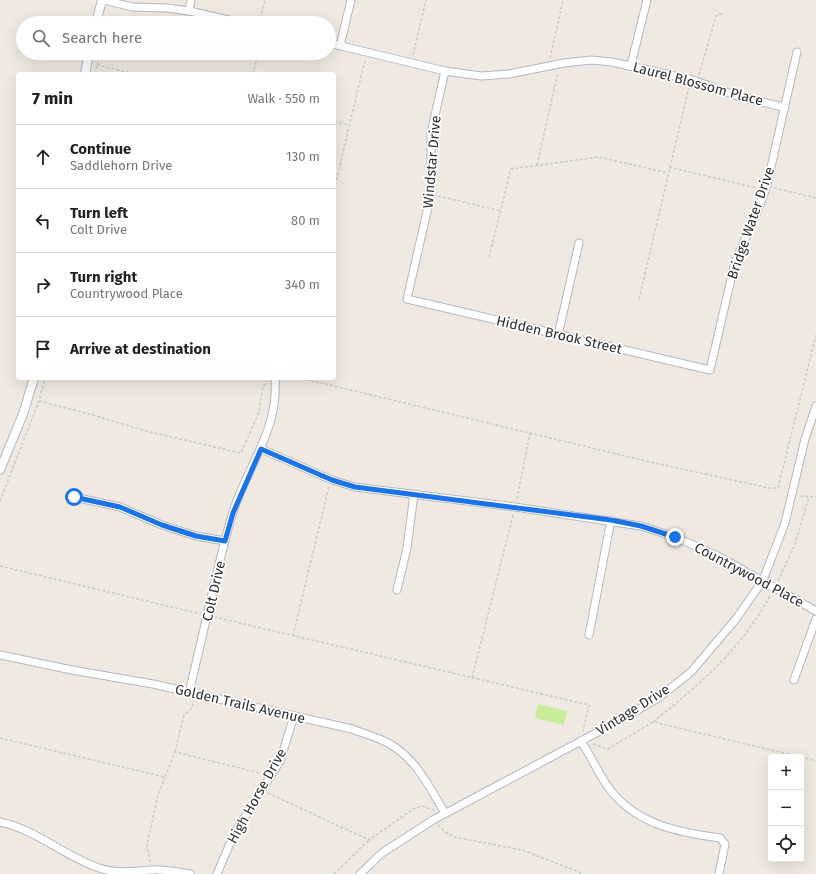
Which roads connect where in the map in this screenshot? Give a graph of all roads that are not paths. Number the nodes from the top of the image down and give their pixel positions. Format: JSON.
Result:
{"nodes":[{"id":1,"x":103,"y":0,"type":"edge"},
{"id":2,"x":191,"y":0,"type":"edge"},
{"id":3,"x":351,"y":0,"type":"edge"},
{"id":4,"x":647,"y":0,"type":"edge"},
{"id":5,"x":189,"y":11,"type":"junction"},
{"id":6,"x":98,"y":16,"type":"edge"},
{"id":7,"x":211,"y":16,"type":"edge"},
{"id":8,"x":336,"y":45,"type":"edge"},
{"id":9,"x":340,"y":46,"type":"junction"},
{"id":10,"x":797,"y":52,"type":"dead end"},
{"id":11,"x":88,"y":60,"type":"edge"},
{"id":12,"x":631,"y":66,"type":"junction"},
{"id":13,"x":445,"y":71,"type":"junction"},
{"id":14,"x":85,"y":72,"type":"edge"},
{"id":15,"x":783,"y":107,"type":"junction"},
{"id":16,"x":579,"y":243,"type":"dead end"},
{"id":17,"x":407,"y":299,"type":"joint"},
{"id":18,"x":558,"y":335,"type":"junction"},
{"id":19,"x":710,"y":370,"type":"joint"},
{"id":20,"x":33,"y":380,"type":"edge"},
{"id":21,"x":275,"y":380,"type":"edge"},
{"id":22,"x":816,"y":406,"type":"edge"},
{"id":23,"x":261,"y":449,"type":"junction"},
{"id":24,"x":0,"y":470,"type":"edge"},
{"id":25,"x":414,"y":494,"type":"junction"},
{"id":26,"x":74,"y":497,"type":"dead end"},
{"id":27,"x":611,"y":520,"type":"junction"},
{"id":28,"x":225,"y":541,"type":"junction"},
{"id":29,"x":763,"y":580,"type":"junction"},
{"id":30,"x":397,"y":590,"type":"dead end"},
{"id":31,"x":816,"y":611,"type":"edge"},
{"id":32,"x":816,"y":619,"type":"edge"},
{"id":33,"x":589,"y":635,"type":"dead end"},
{"id":34,"x":0,"y":655,"type":"edge"},
{"id":35,"x":794,"y":680,"type":"dead end"},
{"id":36,"x":193,"y":693,"type":"junction"},
{"id":37,"x":294,"y":716,"type":"junction"},
{"id":38,"x":581,"y":741,"type":"junction"},
{"id":39,"x":445,"y":813,"type":"junction"},
{"id":40,"x":0,"y":822,"type":"edge"},
{"id":41,"x":101,"y":871,"type":"edge"},
{"id":42,"x":190,"y":874,"type":"edge"},
{"id":43,"x":216,"y":874,"type":"edge"},
{"id":44,"x":360,"y":874,"type":"edge"},
{"id":45,"x":719,"y":874,"type":"edge"}],
"edges":[{"from":1,"to":5,"type":"street"},
{"from":1,"to":6,"type":"street"},
{"from":2,"to":5,"type":"street"},
{"from":3,"to":9,"type":"street"},
{"from":4,"to":12,"type":"street"},
{"from":5,"to":7,"type":"street"},
{"from":8,"to":9,"type":"street","name":"Laurel Blossom Place"},
{"from":9,"to":13,"type":"street","name":"Laurel Blossom Place"},
{"from":10,"to":15,"type":"street","name":"Bridge Water Drive"},
{"from":11,"to":14,"type":"street"},
{"from":12,"to":13,"type":"street","name":"Laurel Blossom Place"},
{"from":12,"to":15,"type":"street","name":"Laurel Blossom Place"},
{"from":13,"to":17,"type":"street","name":"Windstar Drive"},
{"from":15,"to":19,"type":"street","name":"Bridge Water Drive"},
{"from":16,"to":18,"type":"street"},
{"from":17,"to":18,"type":"street","name":"Hidden Brook Street"},
{"from":18,"to":19,"type":"street","name":"Hidden Brook Street"},
{"from":20,"to":24,"type":"street"},
{"from":21,"to":23,"type":"street","name":"Colt Drive"},
{"from":22,"to":29,"type":"street","name":"Vintage Drive"},
{"from":23,"to":25,"type":"street","name":"Countrywood Place"},
{"from":23,"to":28,"type":"street","name":"Colt Drive"},
{"from":25,"to":27,"type":"street","name":"Countrywood Place"},
{"from":25,"to":30,"type":"street"},
{"from":26,"to":28,"type":"street"},
{"from":27,"to":29,"type":"street","name":"Countrywood Place"},
{"from":27,"to":33,"type":"street"},
{"from":28,"to":36,"type":"street","name":"Colt Drive"},
{"from":29,"to":31,"type":"street","name":"Countrywood Place"},
{"from":29,"to":38,"type":"street","name":"Vintage Drive"},
{"from":32,"to":35,"type":"street"},
{"from":34,"to":36,"type":"street","name":"Golden Trails Avenue"},
{"from":36,"to":37,"type":"street","name":"Golden Trails Avenue"},
{"from":37,"to":39,"type":"street","name":"Golden Trails Avenue"},
{"from":37,"to":43,"type":"street","name":"High Horse Drive"},
{"from":38,"to":39,"type":"street","name":"Vintage Drive"},
{"from":38,"to":45,"type":"street"},
{"from":39,"to":44,"type":"street","name":"Vintage Drive"},
{"from":40,"to":41,"type":"street"},
{"from":41,"to":42,"type":"street"}]}
